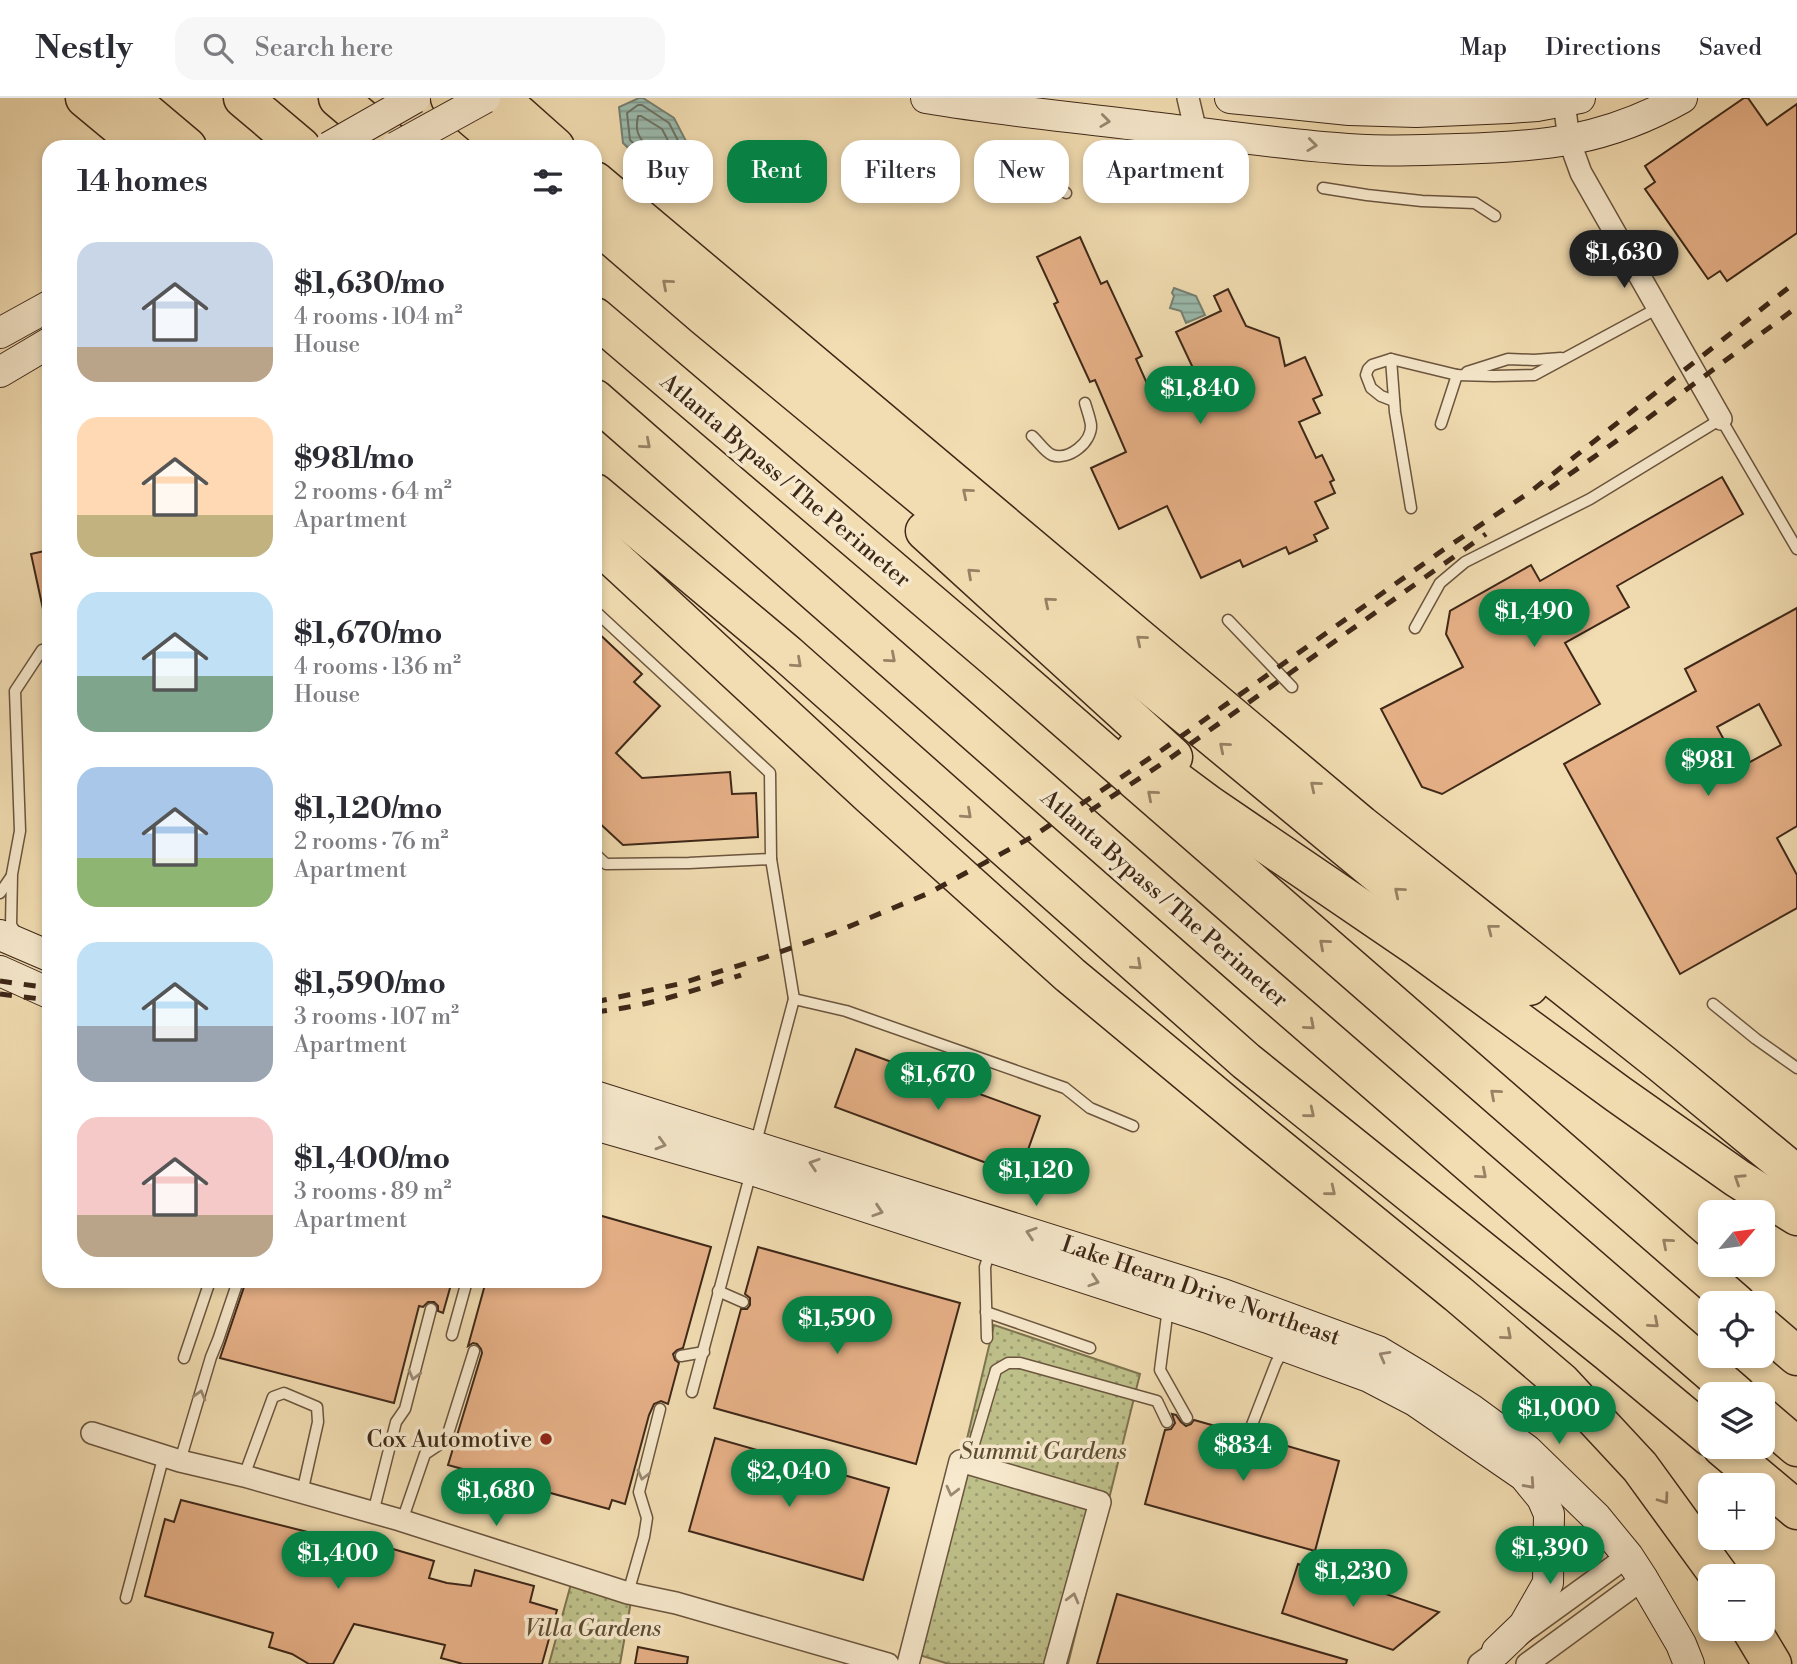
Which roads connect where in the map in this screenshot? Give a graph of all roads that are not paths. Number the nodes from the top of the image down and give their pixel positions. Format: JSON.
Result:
{"nodes":[{"id":1,"x":243,"y":98,"type":"edge"},
{"id":2,"x":338,"y":98,"type":"edge"},
{"id":3,"x":415,"y":98,"type":"edge"},
{"id":4,"x":450,"y":98,"type":"edge"},
{"id":5,"x":485,"y":98,"type":"edge"},
{"id":6,"x":500,"y":98,"type":"edge"},
{"id":7,"x":926,"y":98,"type":"edge"},
{"id":8,"x":1188,"y":98,"type":"edge"},
{"id":9,"x":1230,"y":98,"type":"edge"},
{"id":10,"x":1682,"y":98,"type":"edge"},
{"id":11,"x":1572,"y":100,"type":"edge"},
{"id":12,"x":108,"y":105,"type":"edge"},
{"id":13,"x":1196,"y":132,"type":"junction"},
{"id":14,"x":163,"y":140,"type":"edge"},
{"id":15,"x":293,"y":140,"type":"edge"},
{"id":16,"x":341,"y":140,"type":"edge"},
{"id":17,"x":388,"y":140,"type":"edge"},
{"id":18,"x":409,"y":140,"type":"edge"},
{"id":19,"x":499,"y":140,"type":"edge"},
{"id":20,"x":547,"y":140,"type":"edge"},
{"id":21,"x":1195,"y":140,"type":"edge"},
{"id":22,"x":1569,"y":141,"type":"junction"},
{"id":23,"x":602,"y":187,"type":"edge"},
{"id":24,"x":1323,"y":188,"type":"dead end"},
{"id":25,"x":1495,"y":216,"type":"dead end"},
{"id":26,"x":602,"y":228,"type":"edge"},
{"id":27,"x":1658,"y":308,"type":"junction"},
{"id":28,"x":42,"y":310,"type":"edge"},
{"id":29,"x":704,"y":316,"type":"junction"},
{"id":30,"x":602,"y":323,"type":"edge"},
{"id":31,"x":0,"y":334,"type":"edge"},
{"id":32,"x":42,"y":347,"type":"edge"},
{"id":33,"x":1566,"y":357,"type":"junction"},
{"id":34,"x":1391,"y":359,"type":"junction"},
{"id":35,"x":0,"y":372,"type":"edge"},
{"id":36,"x":1457,"y":375,"type":"junction"},
{"id":37,"x":1394,"y":401,"type":"junction"},
{"id":38,"x":1085,"y":403,"type":"dead end"},
{"id":39,"x":602,"y":405,"type":"edge"},
{"id":40,"x":1721,"y":419,"type":"junction"},
{"id":41,"x":1441,"y":424,"type":"dead end"},
{"id":42,"x":1032,"y":436,"type":"dead end"},
{"id":43,"x":602,"y":499,"type":"edge"},
{"id":44,"x":1411,"y":508,"type":"dead end"},
{"id":45,"x":602,"y":516,"type":"edge"},
{"id":46,"x":602,"y":547,"type":"edge"},
{"id":47,"x":1797,"y":549,"type":"edge"},
{"id":48,"x":602,"y":617,"type":"edge"},
{"id":49,"x":1228,"y":620,"type":"dead end"},
{"id":50,"x":1415,"y":628,"type":"dead end"},
{"id":51,"x":42,"y":650,"type":"edge"},
{"id":52,"x":994,"y":657,"type":"junction"},
{"id":53,"x":1292,"y":687,"type":"dead end"},
{"id":54,"x":1275,"y":851,"type":"junction"},
{"id":55,"x":771,"y":859,"type":"junction"},
{"id":56,"x":602,"y":860,"type":"edge"},
{"id":57,"x":12,"y":874,"type":"junction"},
{"id":58,"x":0,"y":893,"type":"edge"},
{"id":59,"x":25,"y":946,"type":"edge"},
{"id":60,"x":0,"y":971,"type":"edge"},
{"id":61,"x":42,"y":990,"type":"edge"},
{"id":62,"x":794,"y":999,"type":"junction"},
{"id":63,"x":1713,"y":1004,"type":"dead end"},
{"id":64,"x":1661,"y":1063,"type":"junction"},
{"id":65,"x":1797,"y":1068,"type":"edge"},
{"id":66,"x":602,"y":1099,"type":"edge"},
{"id":67,"x":602,"y":1126,"type":"edge"},
{"id":68,"x":1133,"y":1126,"type":"dead end"},
{"id":69,"x":1259,"y":1132,"type":"junction"},
{"id":70,"x":754,"y":1158,"type":"junction"},
{"id":71,"x":1797,"y":1175,"type":"edge"},
{"id":72,"x":1797,"y":1216,"type":"edge"},
{"id":73,"x":991,"y":1248,"type":"junction"},
{"id":74,"x":207,"y":1288,"type":"edge"},
{"id":75,"x":236,"y":1288,"type":"edge"},
{"id":76,"x":465,"y":1288,"type":"edge"},
{"id":77,"x":718,"y":1291,"type":"junction"},
{"id":78,"x":1722,"y":1291,"type":"edge"},
{"id":79,"x":743,"y":1302,"type":"dead end"},
{"id":80,"x":1168,"y":1306,"type":"junction"},
{"id":81,"x":431,"y":1309,"type":"dead end"},
{"id":82,"x":986,"y":1312,"type":"junction"},
{"id":83,"x":452,"y":1335,"type":"dead end"},
{"id":84,"x":1775,"y":1337,"type":"edge"},
{"id":85,"x":987,"y":1338,"type":"dead end"},
{"id":86,"x":1285,"y":1347,"type":"junction"},
{"id":87,"x":1090,"y":1348,"type":"dead end"},
{"id":88,"x":474,"y":1351,"type":"dead end"},
{"id":89,"x":704,"y":1352,"type":"junction"},
{"id":90,"x":681,"y":1356,"type":"dead end"},
{"id":91,"x":1797,"y":1356,"type":"edge"},
{"id":92,"x":184,"y":1358,"type":"dead end"},
{"id":93,"x":1722,"y":1382,"type":"edge"},
{"id":94,"x":692,"y":1392,"type":"dead end"},
{"id":95,"x":660,"y":1409,"type":"dead end"},
{"id":96,"x":1187,"y":1418,"type":"dead end"},
{"id":97,"x":1167,"y":1422,"type":"dead end"},
{"id":98,"x":1698,"y":1427,"type":"edge"},
{"id":99,"x":1775,"y":1428,"type":"edge"},
{"id":100,"x":92,"y":1433,"type":"dead end"},
{"id":101,"x":1248,"y":1435,"type":"dead end"},
{"id":102,"x":1797,"y":1447,"type":"edge"},
{"id":103,"x":172,"y":1458,"type":"junction"},
{"id":104,"x":1736,"y":1459,"type":"edge"},
{"id":105,"x":968,"y":1464,"type":"junction"},
{"id":106,"x":244,"y":1476,"type":"junction"},
{"id":107,"x":302,"y":1493,"type":"junction"},
{"id":108,"x":1797,"y":1510,"type":"edge"},
{"id":109,"x":373,"y":1513,"type":"junction"},
{"id":110,"x":402,"y":1521,"type":"junction"},
{"id":111,"x":1711,"y":1564,"type":"edge"},
{"id":112,"x":1636,"y":1567,"type":"junction"},
{"id":113,"x":628,"y":1593,"type":"junction"},
{"id":114,"x":126,"y":1598,"type":"dead end"},
{"id":115,"x":1758,"y":1641,"type":"edge"},
{"id":116,"x":1488,"y":1657,"type":"edge"},
{"id":117,"x":888,"y":1664,"type":"edge"},
{"id":118,"x":908,"y":1664,"type":"edge"},
{"id":119,"x":1055,"y":1664,"type":"edge"},
{"id":120,"x":1527,"y":1664,"type":"edge"},
{"id":121,"x":1689,"y":1664,"type":"edge"},
{"id":122,"x":1772,"y":1664,"type":"edge"}],
"edges":[{"from":1,"to":15,"type":"highway"},
{"from":2,"to":17,"type":"highway"},
{"from":3,"to":16,"type":"street","bridge":true},
{"from":4,"to":19,"type":"highway"},
{"from":5,"to":18,"type":"street","bridge":true},
{"from":6,"to":20,"type":"highway"},
{"from":7,"to":13,"type":"street","one_way":true},
{"from":8,"to":13,"type":"street"},
{"from":9,"to":11,"type":"street"},
{"from":10,"to":22,"type":"street"},
{"from":11,"to":22,"type":"street"},
{"from":12,"to":14,"type":"highway"},
{"from":13,"to":21,"type":"lane"},
{"from":13,"to":22,"type":"street","one_way":true},
{"from":22,"to":27,"type":"street"},
{"from":64,"to":23,"type":"highway","one_way":true},
{"from":24,"to":25,"type":"lane"},
{"from":29,"to":26,"type":"highway","one_way":true},
{"from":27,"to":33,"type":"lane"},
{"from":27,"to":40,"type":"street"},
{"from":28,"to":31,"type":"street"},
{"from":54,"to":29,"type":"highway","one_way":true},
{"from":64,"to":29,"type":"highway","one_way":true},
{"from":30,"to":52,"type":"highway","name":"Atlanta Bypass / The Perimeter"},
{"from":32,"to":35,"type":"street"},
{"from":33,"to":36,"type":"lane"},
{"from":33,"to":36,"type":"lane"},
{"from":34,"to":36,"type":"lane"},
{"from":34,"to":37,"type":"lane"},
{"from":34,"to":37,"type":"lane"},
{"from":36,"to":41,"type":"lane"},
{"from":37,"to":44,"type":"lane"},
{"from":38,"to":42,"type":"lane"},
{"from":39,"to":93,"type":"highway","name":"Atlanta Bypass / The Perimeter","one_way":true},
{"from":40,"to":47,"type":"lane"},
{"from":40,"to":50,"type":"lane"},
{"from":43,"to":98,"type":"highway","one_way":true},
{"from":45,"to":69,"type":"highway"},
{"from":46,"to":69,"type":"highway"},
{"from":48,"to":55,"type":"lane"},
{"from":49,"to":53,"type":"lane"},
{"from":51,"to":57,"type":"lane"},
{"from":52,"to":54,"type":"highway"},
{"from":78,"to":52,"type":"highway","name":"Atlanta Bypass / The Perimeter","one_way":true},
{"from":72,"to":54,"type":"highway","one_way":true},
{"from":55,"to":56,"type":"lane"},
{"from":55,"to":62,"type":"lane"},
{"from":57,"to":58,"type":"lane"},
{"from":57,"to":59,"type":"lane"},
{"from":60,"to":61,"type":"street"},
{"from":62,"to":68,"type":"lane"},
{"from":62,"to":70,"type":"lane"},
{"from":63,"to":65,"type":"lane"},
{"from":64,"to":71,"type":"highway"},
{"from":66,"to":70,"type":"street","name":"Lake Hearn Drive Northeast"},
{"from":67,"to":70,"type":"street","name":"Lake Hearn Drive Northeast","one_way":true},
{"from":69,"to":111,"type":"highway","one_way":true},
{"from":70,"to":73,"type":"street","name":"Lake Hearn Drive Northeast","one_way":true},
{"from":70,"to":77,"type":"lane"},
{"from":112,"to":70,"type":"street","name":"Lake Hearn Drive Northeast","one_way":true},
{"from":73,"to":80,"type":"street","name":"Lake Hearn Drive Northeast","one_way":true},
{"from":73,"to":82,"type":"lane"},
{"from":74,"to":92,"type":"lane"},
{"from":103,"to":75,"type":"lane","one_way":true},
{"from":76,"to":83,"type":"lane"},
{"from":77,"to":79,"type":"lane"},
{"from":77,"to":89,"type":"lane"},
{"from":80,"to":86,"type":"street","name":"Lake Hearn Drive Northeast"},
{"from":80,"to":96,"type":"lane"},
{"from":81,"to":109,"type":"lane","one_way":true},
{"from":82,"to":85,"type":"lane"},
{"from":82,"to":87,"type":"lane"},
{"from":84,"to":91,"type":"highway"},
{"from":86,"to":101,"type":"lane"},
{"from":86,"to":116,"type":"street","name":"Lake Hearn Drive Northeast","one_way":true},
{"from":88,"to":110,"type":"lane"},
{"from":89,"to":90,"type":"lane"},
{"from":89,"to":94,"type":"lane"},
{"from":95,"to":113,"type":"lane","one_way":true},
{"from":97,"to":105,"type":"lane"},
{"from":99,"to":102,"type":"highway"},
{"from":100,"to":103,"type":"street"},
{"from":103,"to":106,"type":"street"},
{"from":103,"to":114,"type":"lane"},
{"from":104,"to":108,"type":"highway"},
{"from":105,"to":118,"type":"street","one_way":true},
{"from":119,"to":105,"type":"street","one_way":true},
{"from":106,"to":107,"type":"street"},
{"from":106,"to":107,"type":"lane"},
{"from":107,"to":109,"type":"street"},
{"from":109,"to":110,"type":"street"},
{"from":110,"to":113,"type":"street"},
{"from":112,"to":116,"type":"street"},
{"from":112,"to":120,"type":"street"},
{"from":112,"to":121,"type":"street","name":"Lake Hearn Drive Northeast"},
{"from":113,"to":117,"type":"street"},
{"from":115,"to":122,"type":"highway"}]}
